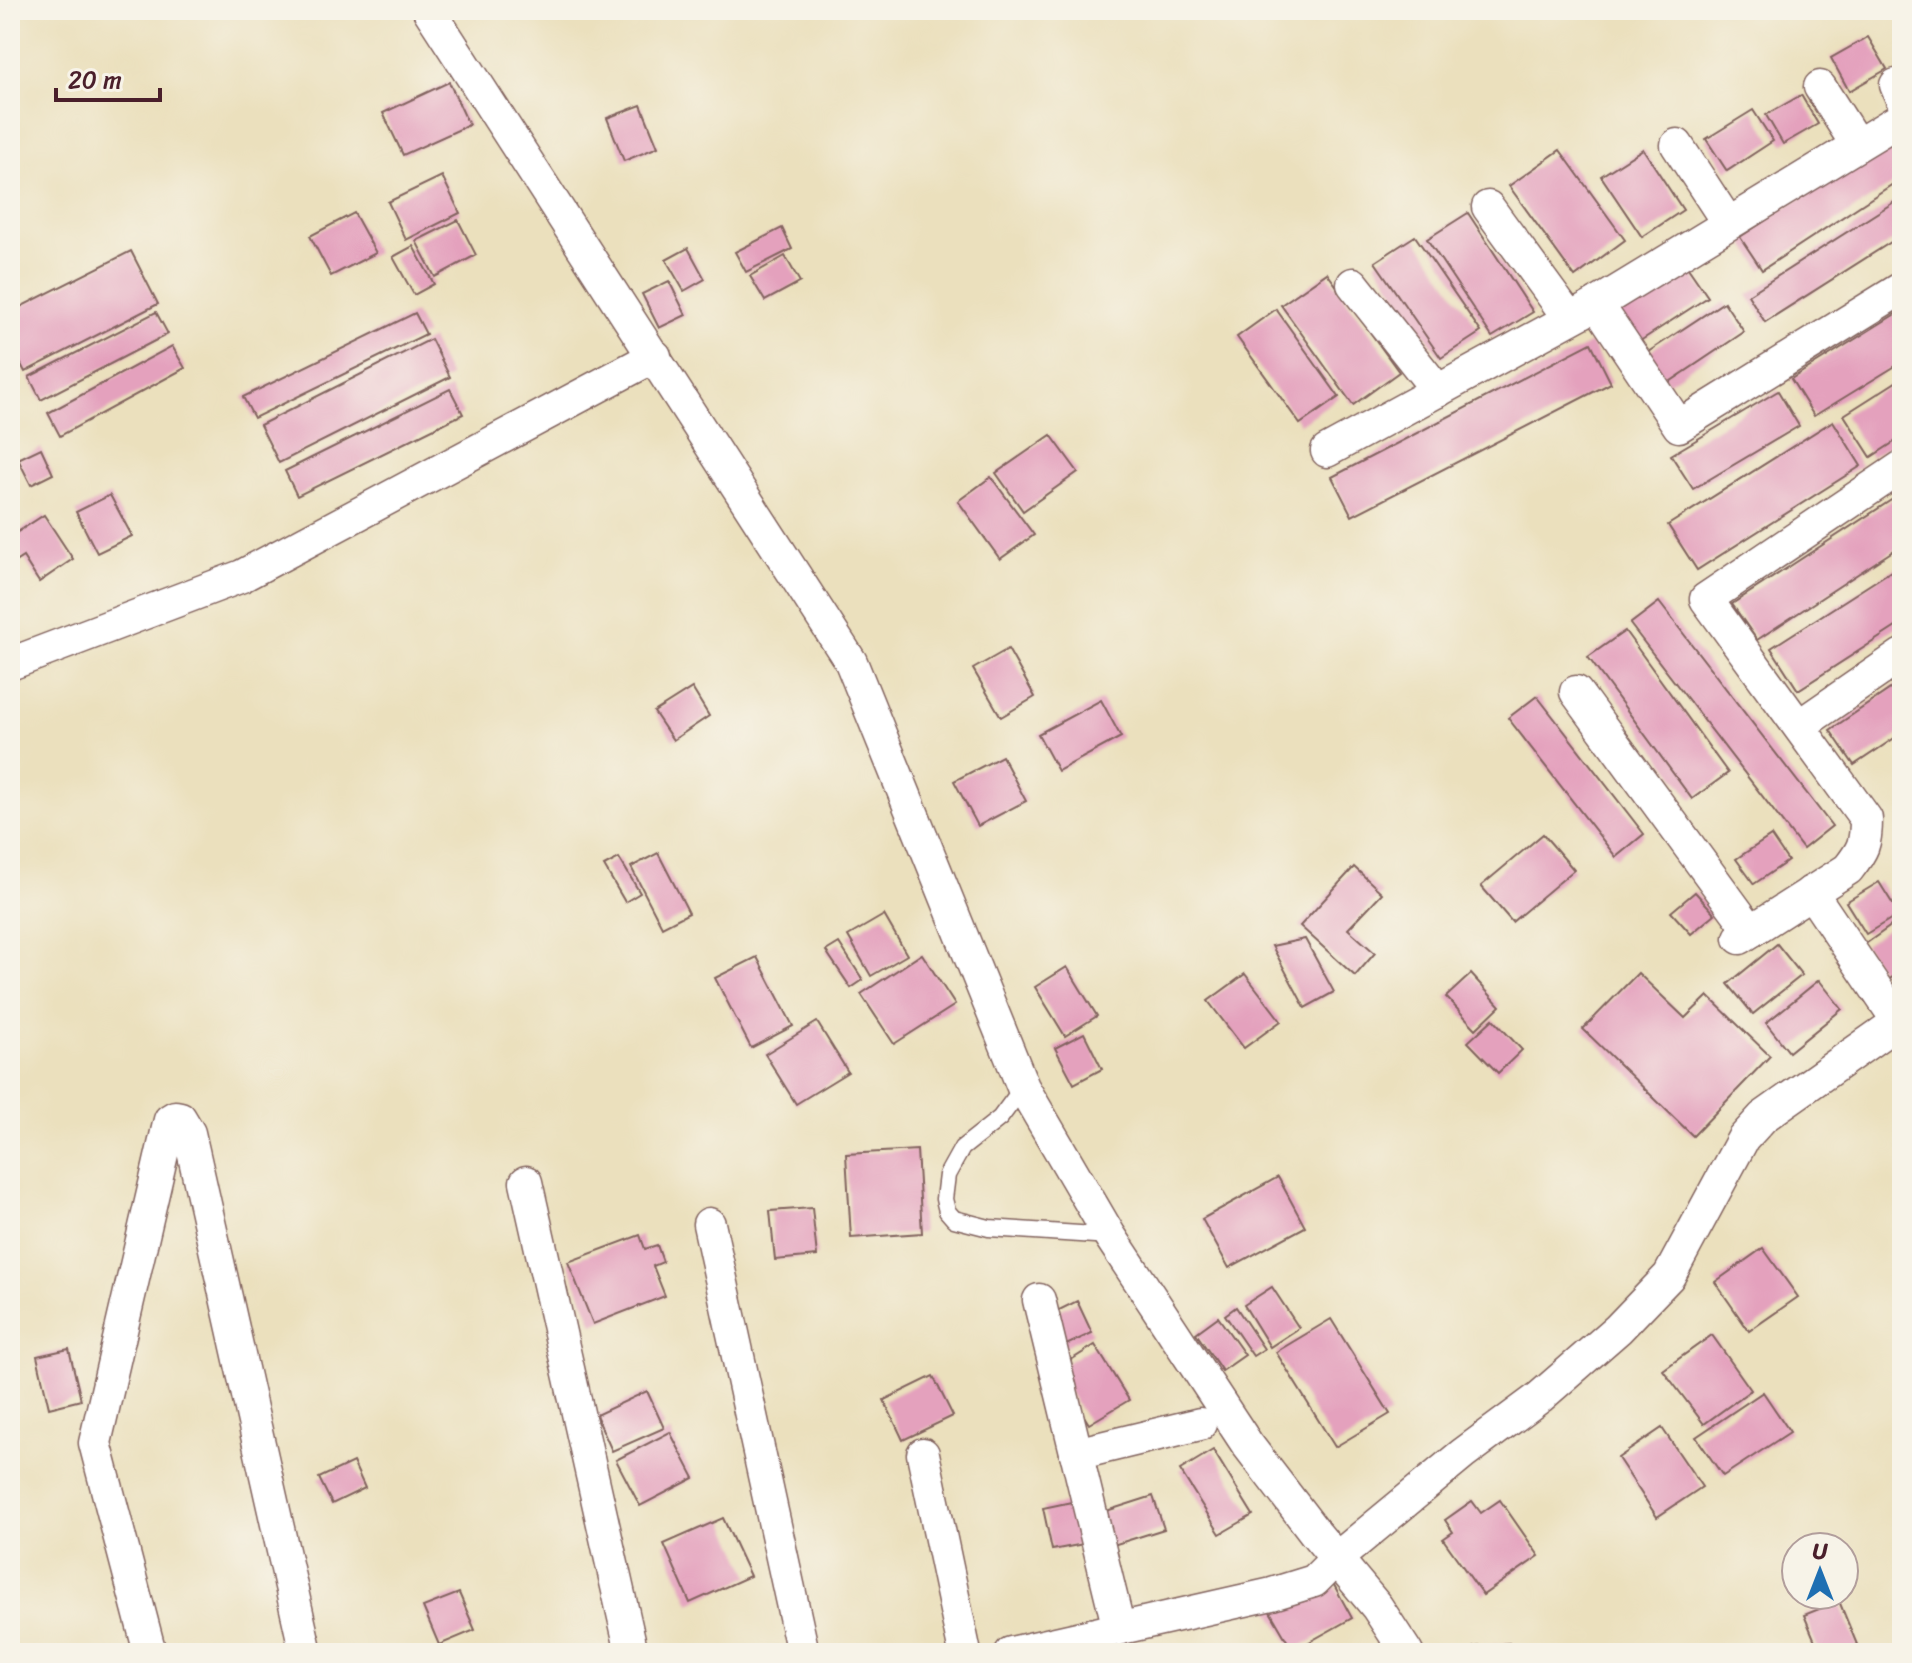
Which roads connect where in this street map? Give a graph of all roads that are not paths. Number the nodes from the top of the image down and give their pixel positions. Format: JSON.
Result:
{"nodes":[{"id":1,"x":429,"y":10,"type":"edge"},
{"id":2,"x":1820,"y":87,"type":"dead end"},
{"id":3,"x":1902,"y":118,"type":"edge"},
{"id":4,"x":1677,"y":145,"type":"dead end"},
{"id":5,"x":1857,"y":145,"type":"junction"},
{"id":6,"x":1488,"y":207,"type":"dead end"},
{"id":7,"x":1728,"y":223,"type":"junction"},
{"id":8,"x":1353,"y":284,"type":"dead end"},
{"id":9,"x":1902,"y":288,"type":"edge"},
{"id":10,"x":1583,"y":311,"type":"junction"},
{"id":11,"x":655,"y":356,"type":"junction"},
{"id":12,"x":1438,"y":391,"type":"junction"},
{"id":13,"x":1327,"y":451,"type":"dead end"},
{"id":14,"x":1902,"y":467,"type":"edge"},
{"id":15,"x":1902,"y":655,"type":"edge"},
{"id":16,"x":10,"y":664,"type":"edge"},
{"id":17,"x":1576,"y":692,"type":"dead end"},
{"id":18,"x":1799,"y":726,"type":"junction"},
{"id":19,"x":1811,"y":892,"type":"junction"},
{"id":20,"x":1900,"y":1020,"type":"edge"},
{"id":21,"x":1023,"y":1087,"type":"junction"},
{"id":22,"x":526,"y":1182,"type":"dead end"},
{"id":23,"x":709,"y":1224,"type":"dead end"},
{"id":24,"x":1110,"y":1236,"type":"junction"},
{"id":25,"x":1039,"y":1300,"type":"dead end"},
{"id":26,"x":1200,"y":1424,"type":"dead end"},
{"id":27,"x":923,"y":1454,"type":"dead end"},
{"id":28,"x":1076,"y":1454,"type":"junction"},
{"id":29,"x":1337,"y":1558,"type":"junction"},
{"id":30,"x":1119,"y":1629,"type":"junction"},
{"id":31,"x":150,"y":1653,"type":"edge"},
{"id":32,"x":306,"y":1653,"type":"edge"},
{"id":33,"x":632,"y":1653,"type":"edge"},
{"id":34,"x":803,"y":1653,"type":"edge"},
{"id":35,"x":965,"y":1653,"type":"edge"},
{"id":36,"x":1011,"y":1653,"type":"edge"},
{"id":37,"x":1407,"y":1653,"type":"edge"}],
"edges":[{"from":1,"to":11,"type":"street"},
{"from":2,"to":5,"type":"street"},
{"from":3,"to":5,"type":"street"},
{"from":4,"to":7,"type":"street"},
{"from":5,"to":7,"type":"street"},
{"from":6,"to":10,"type":"street"},
{"from":7,"to":10,"type":"street"},
{"from":8,"to":12,"type":"street"},
{"from":9,"to":10,"type":"street"},
{"from":10,"to":12,"type":"street"},
{"from":11,"to":16,"type":"street"},
{"from":11,"to":21,"type":"street"},
{"from":12,"to":13,"type":"street"},
{"from":14,"to":18,"type":"street"},
{"from":15,"to":18,"type":"street"},
{"from":17,"to":19,"type":"street"},
{"from":18,"to":19,"type":"street"},
{"from":19,"to":20,"type":"street"},
{"from":20,"to":29,"type":"street"},
{"from":21,"to":24,"type":"street"},
{"from":21,"to":24,"type":"lane"},
{"from":22,"to":33,"type":"street"},
{"from":23,"to":34,"type":"street"},
{"from":24,"to":29,"type":"street"},
{"from":25,"to":28,"type":"street"},
{"from":26,"to":28,"type":"street"},
{"from":27,"to":35,"type":"street"},
{"from":28,"to":30,"type":"street"},
{"from":29,"to":30,"type":"street"},
{"from":29,"to":37,"type":"street"},
{"from":30,"to":36,"type":"street"},
{"from":31,"to":32,"type":"street"}]}
